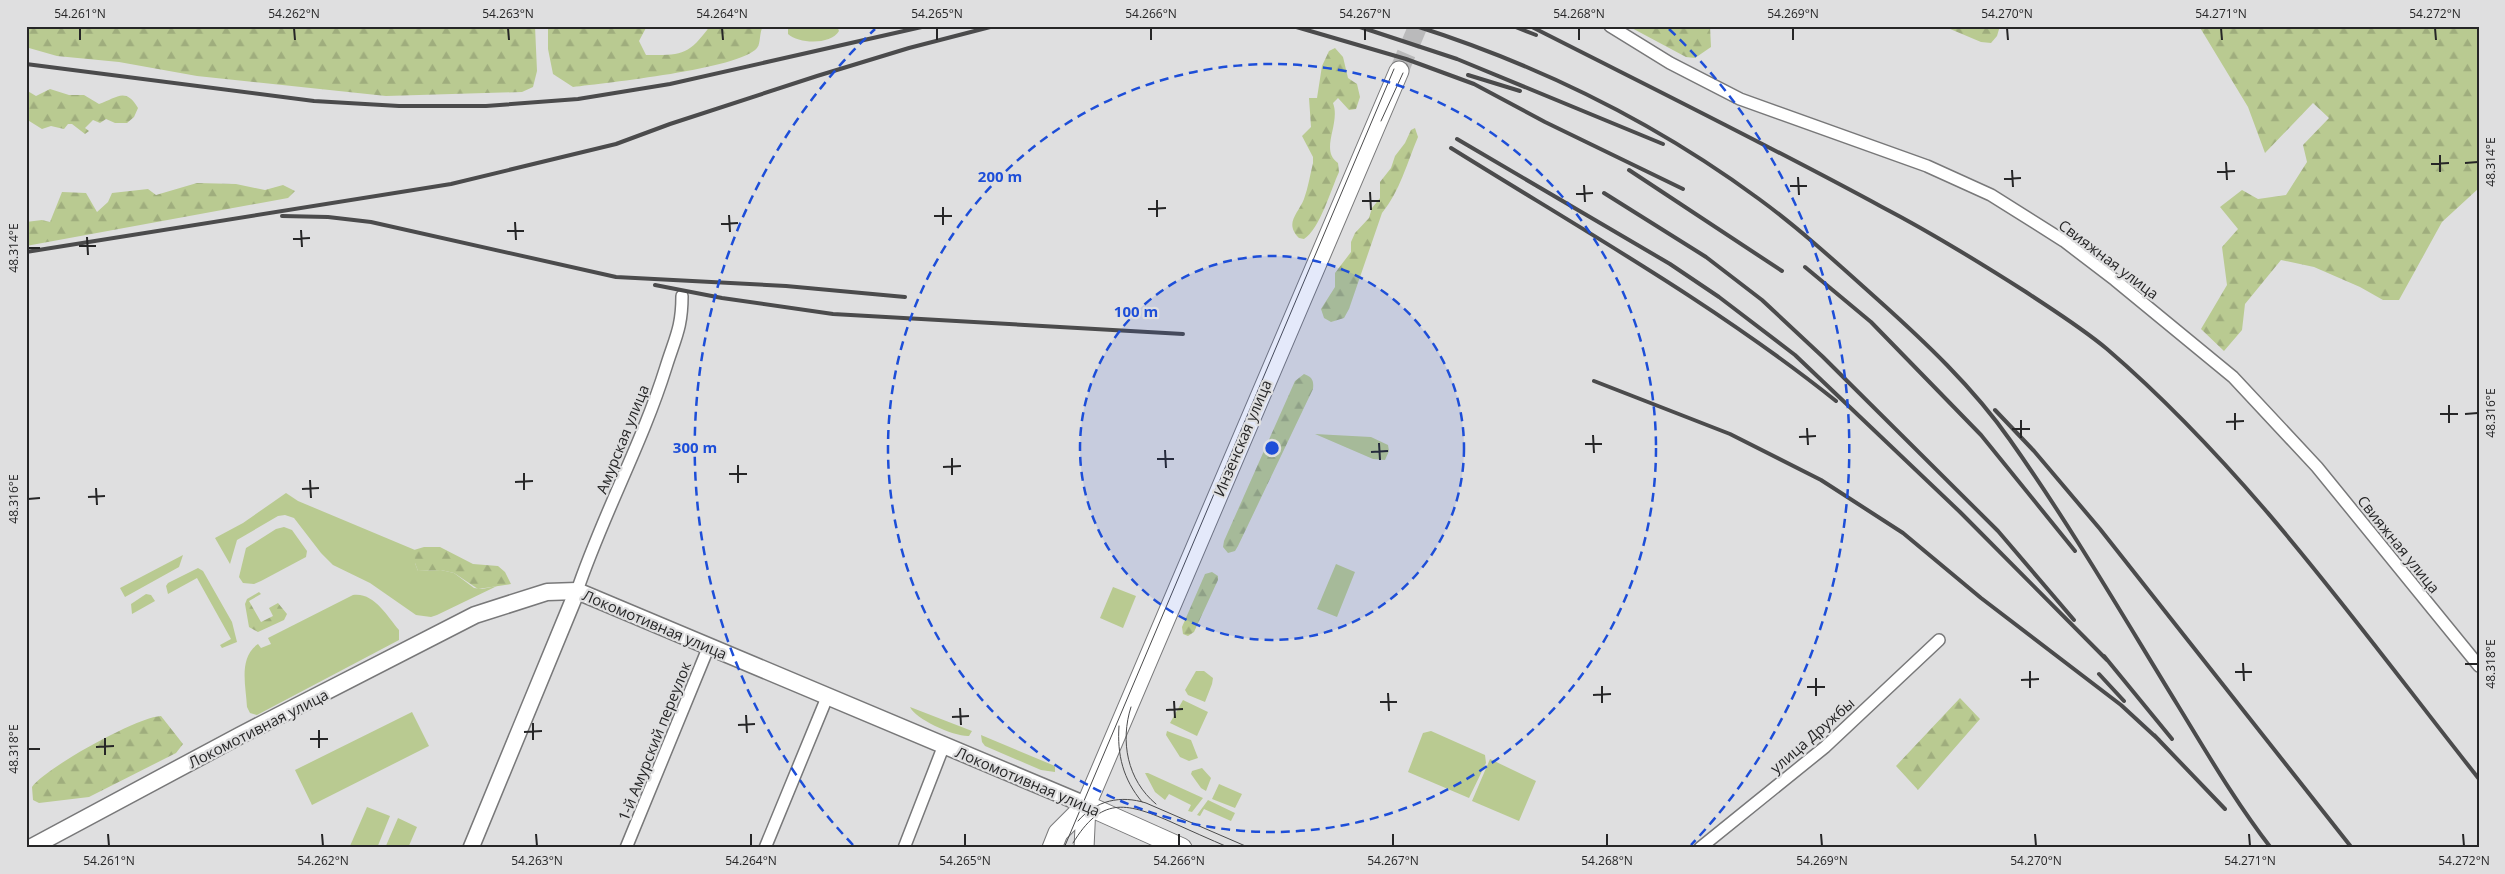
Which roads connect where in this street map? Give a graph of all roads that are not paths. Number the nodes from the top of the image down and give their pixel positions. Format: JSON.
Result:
{"nodes":[{"id":1,"x":1610,"y":26,"type":"edge"},
{"id":2,"x":1399,"y":71,"type":"tunnel mouth"},
{"id":3,"x":682,"y":296,"type":"dead end"},
{"id":4,"x":577,"y":591,"type":"junction"},
{"id":5,"x":1939,"y":640,"type":"dead end"},
{"id":6,"x":709,"y":646,"type":"junction"},
{"id":7,"x":2479,"y":666,"type":"edge"},
{"id":8,"x":828,"y":696,"type":"junction"},
{"id":9,"x":944,"y":745,"type":"junction"},
{"id":10,"x":1086,"y":805,"type":"junction"},
{"id":11,"x":30,"y":848,"type":"edge"},
{"id":12,"x":470,"y":848,"type":"edge"},
{"id":13,"x":626,"y":848,"type":"edge"},
{"id":14,"x":765,"y":848,"type":"edge"},
{"id":15,"x":904,"y":848,"type":"edge"},
{"id":16,"x":1052,"y":848,"type":"edge"},
{"id":17,"x":1084,"y":848,"type":"edge"},
{"id":18,"x":1182,"y":848,"type":"edge"},
{"id":19,"x":1700,"y":848,"type":"edge"}],
"edges":[{"from":1,"to":7,"type":"street","name":"Свияжная улица"},
{"from":2,"to":10,"type":"main road","name":"Инзенская улица"},
{"from":3,"to":4,"type":"street","name":"Амурская улица"},
{"from":4,"to":6,"type":"main road","name":"Локомотивная улица"},
{"from":4,"to":11,"type":"main road","name":"Локомотивная улица"},
{"from":4,"to":12,"type":"street"},
{"from":5,"to":19,"type":"street","name":"улица Дружбы"},
{"from":6,"to":8,"type":"main road","name":"Локомотивная улица"},
{"from":6,"to":13,"type":"street","name":"1-й Амурский переулок"},
{"from":8,"to":9,"type":"main road","name":"Локомотивная улица"},
{"from":8,"to":14,"type":"street"},
{"from":9,"to":10,"type":"main road","name":"Локомотивная улица"},
{"from":9,"to":15,"type":"street"},
{"from":10,"to":16,"type":"main road","name":"Инзенская улица"},
{"from":10,"to":17,"type":"main road","name":"Инзенская улица"},
{"from":10,"to":18,"type":"main road","name":"Локомотивная улица"}]}
